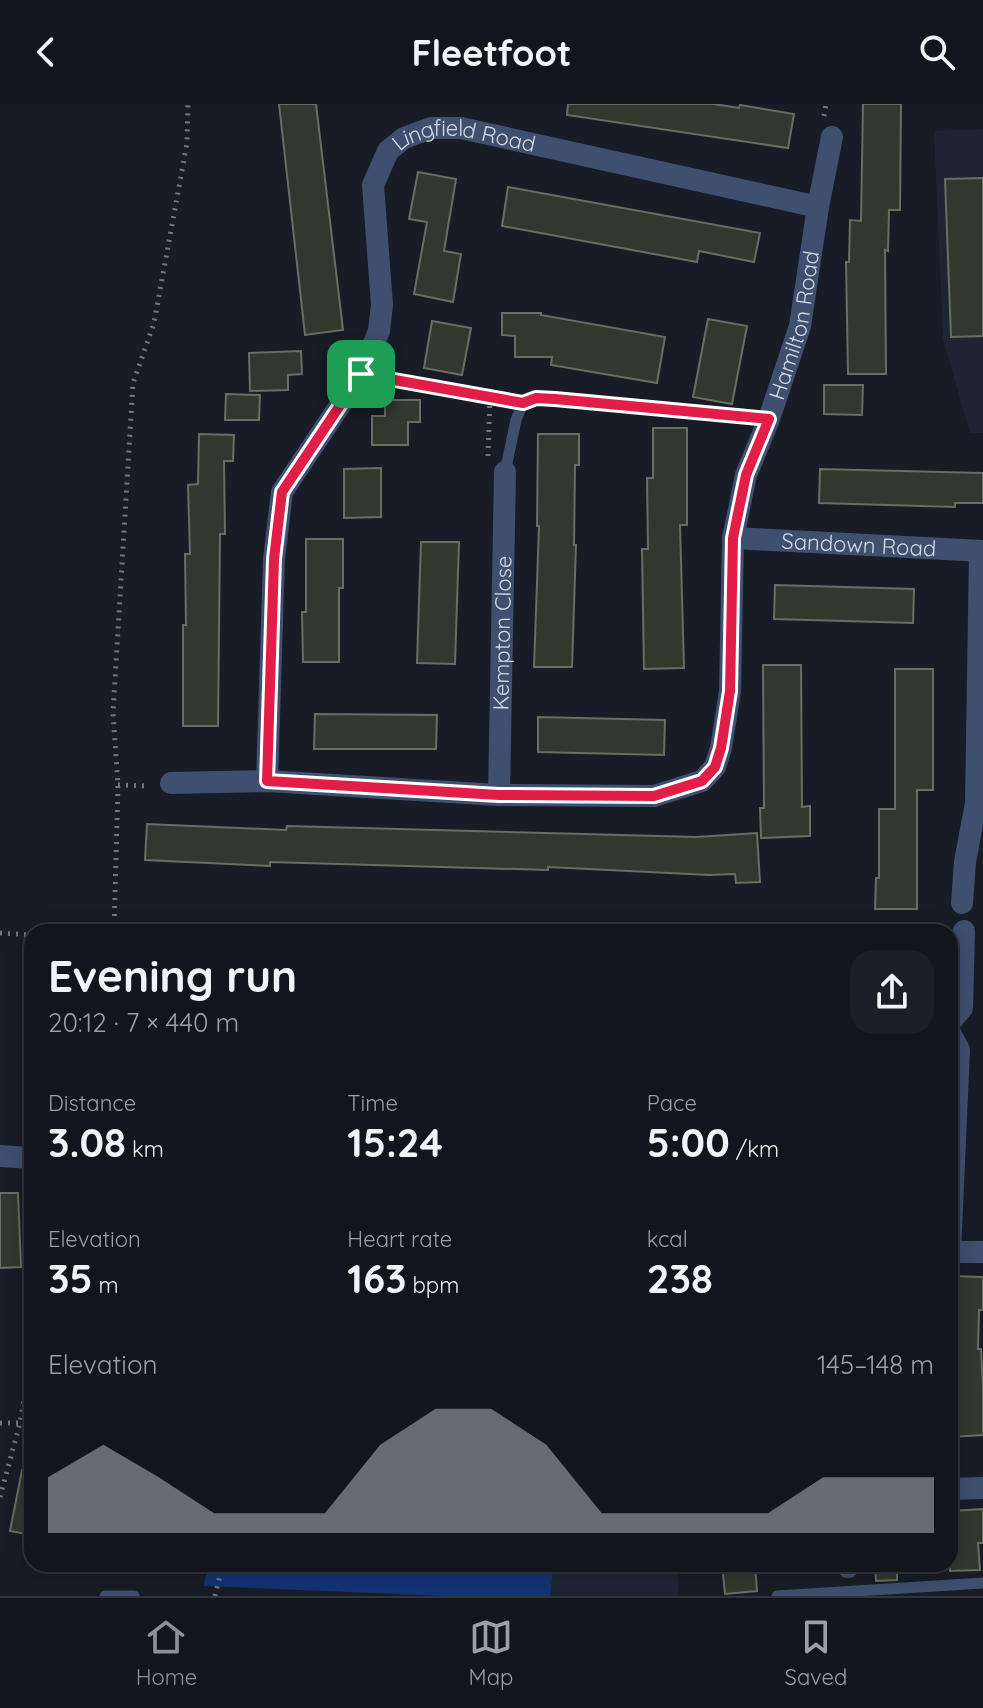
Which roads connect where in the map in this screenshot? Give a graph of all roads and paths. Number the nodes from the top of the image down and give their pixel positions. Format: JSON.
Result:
{"nodes":[{"id":1,"x":188,"y":104,"type":"edge"},
{"id":2,"x":832,"y":137,"type":"dead end"},
{"id":3,"x":818,"y":207,"type":"junction"},
{"id":4,"x":361,"y":374,"type":"junction"},
{"id":5,"x":490,"y":397,"type":"junction"},
{"id":6,"x":523,"y":403,"type":"junction"},
{"id":7,"x":649,"y":409,"type":"joint"},
{"id":8,"x":769,"y":419,"type":"junction"},
{"id":9,"x":505,"y":472,"type":"junction"},
{"id":10,"x":733,"y":538,"type":"junction"},
{"id":11,"x":981,"y":551,"type":"edge"},
{"id":12,"x":267,"y":781,"type":"junction"},
{"id":13,"x":171,"y":783,"type":"joint"},
{"id":14,"x":118,"y":785,"type":"junction"},
{"id":15,"x":499,"y":795,"type":"junction"},
{"id":16,"x":962,"y":903,"type":"dead end"},
{"id":17,"x":114,"y":924,"type":"edge"},
{"id":18,"x":964,"y":931,"type":"dead end"},
{"id":19,"x":0,"y":933,"type":"edge"},
{"id":20,"x":24,"y":934,"type":"edge"},
{"id":21,"x":958,"y":1013,"type":"edge"},
{"id":22,"x":0,"y":1156,"type":"edge"},
{"id":23,"x":24,"y":1158,"type":"edge"},
{"id":24,"x":958,"y":1252,"type":"edge"},
{"id":25,"x":983,"y":1252,"type":"edge"},
{"id":26,"x":24,"y":1399,"type":"edge"},
{"id":27,"x":0,"y":1423,"type":"edge"},
{"id":28,"x":20,"y":1423,"type":"junction"},
{"id":29,"x":983,"y":1488,"type":"edge"},
{"id":30,"x":958,"y":1489,"type":"edge"},
{"id":31,"x":0,"y":1497,"type":"edge"},
{"id":32,"x":221,"y":1572,"type":"edge"},
{"id":33,"x":983,"y":1583,"type":"edge"},
{"id":34,"x":105,"y":1596,"type":"edge"},
{"id":35,"x":134,"y":1596,"type":"edge"},
{"id":36,"x":215,"y":1596,"type":"edge"},
{"id":37,"x":777,"y":1596,"type":"edge"}],
"edges":[{"from":1,"to":14,"type":"path"},
{"from":2,"to":3,"type":"street","name":"Hamilton Road"},
{"from":3,"to":4,"type":"street","name":"Lingfield Road"},
{"from":3,"to":8,"type":"street","name":"Hamilton Road"},
{"from":4,"to":5,"type":"path"},
{"from":4,"to":12,"type":"street","name":"Lingfield Road"},
{"from":5,"to":6,"type":"path"},
{"from":5,"to":9,"type":"path"},
{"from":6,"to":7,"type":"lane"},
{"from":6,"to":9,"type":"lane"},
{"from":7,"to":8,"type":"path"},
{"from":8,"to":10,"type":"street","name":"Hamilton Road"},
{"from":9,"to":15,"type":"street","name":"Kempton Close"},
{"from":10,"to":11,"type":"street","name":"Sandown Road"},
{"from":10,"to":15,"type":"street","name":"Hamilton Road"},
{"from":11,"to":16,"type":"street"},
{"from":12,"to":13,"type":"street","name":"Hamilton Road"},
{"from":12,"to":15,"type":"street","name":"Hamilton Road"},
{"from":13,"to":14,"type":"path"},
{"from":14,"to":17,"type":"path"},
{"from":18,"to":21,"type":"street"},
{"from":19,"to":20,"type":"path"},
{"from":22,"to":23,"type":"street"},
{"from":24,"to":25,"type":"street"},
{"from":26,"to":28,"type":"path"},
{"from":27,"to":28,"type":"path"},
{"from":28,"to":31,"type":"path"},
{"from":29,"to":30,"type":"street"},
{"from":32,"to":36,"type":"path"},
{"from":33,"to":37,"type":"lane"},
{"from":34,"to":35,"type":"lane"}]}
